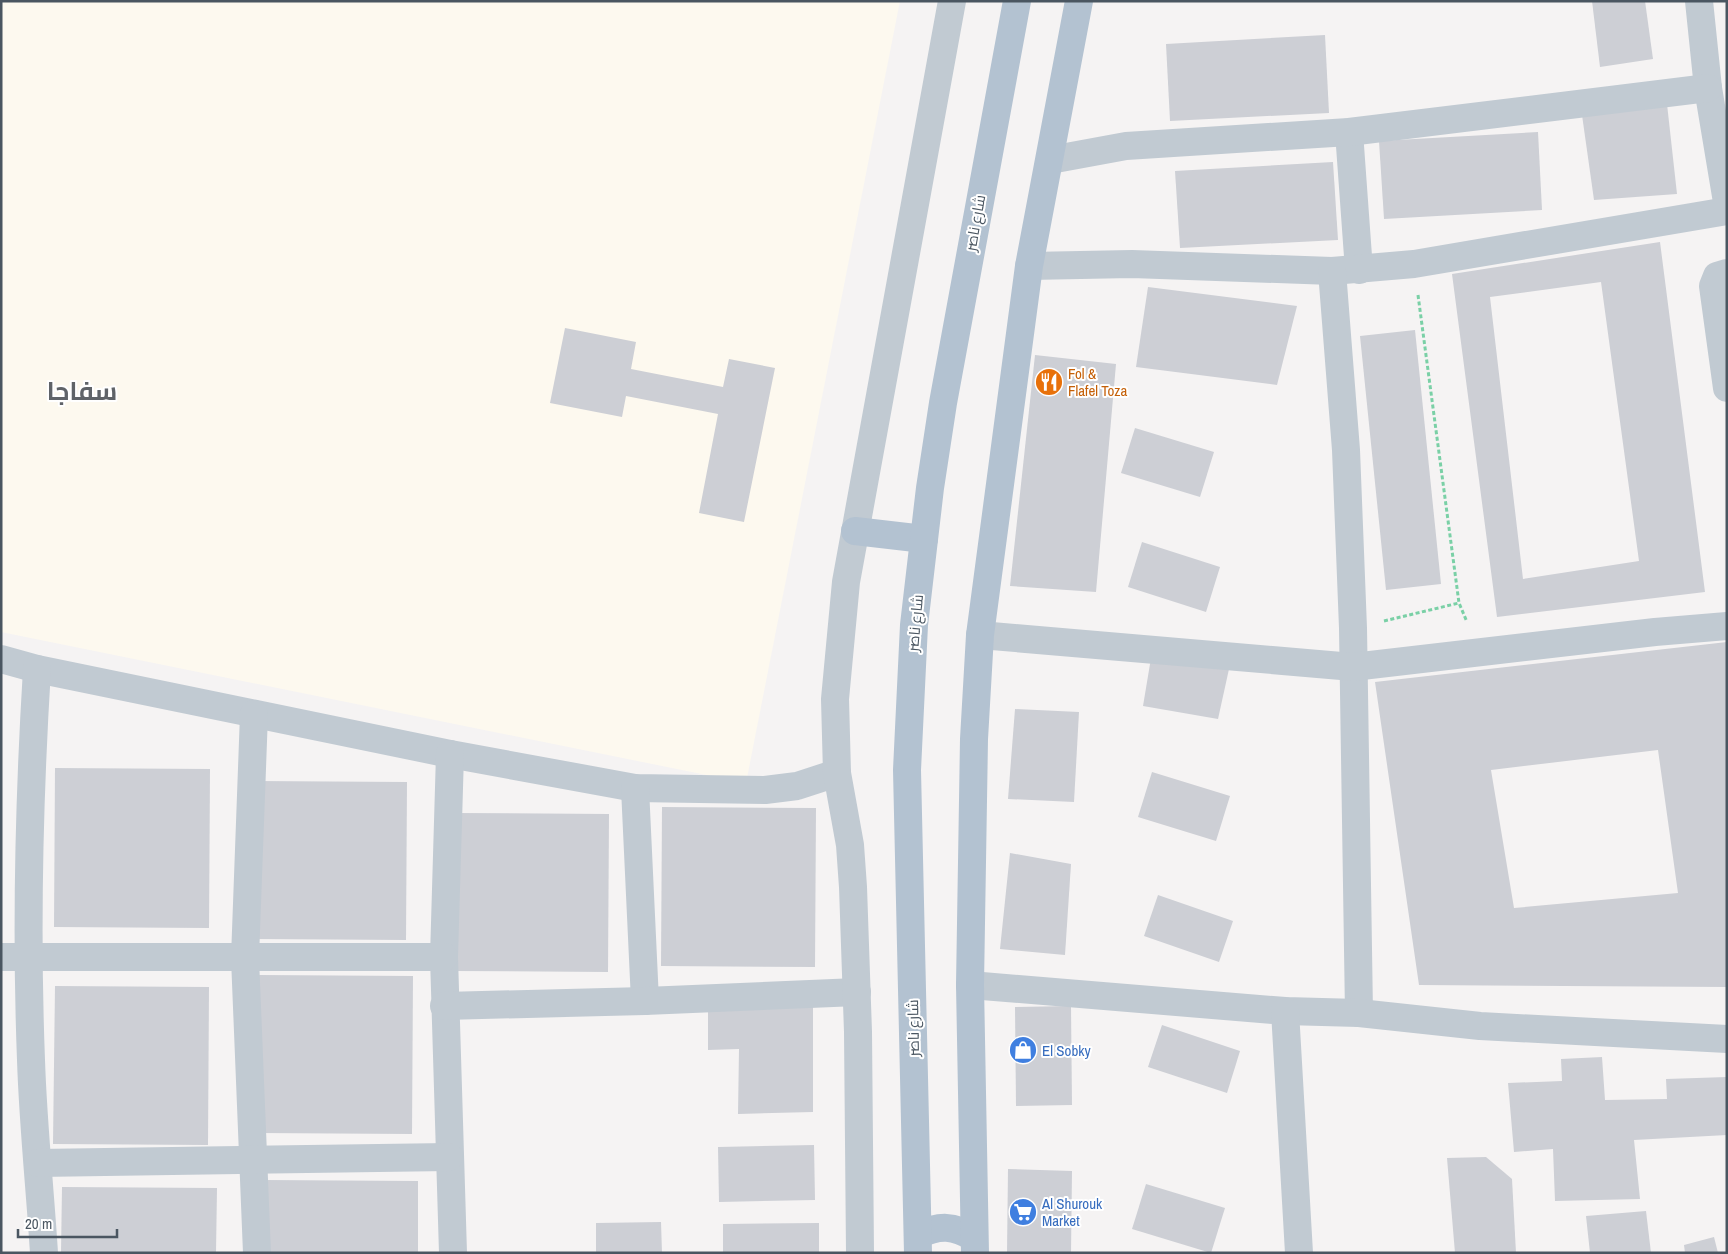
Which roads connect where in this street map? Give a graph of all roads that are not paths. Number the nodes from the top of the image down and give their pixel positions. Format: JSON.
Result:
{"nodes":[{"id":1,"x":952,"y":1,"type":"edge"},
{"id":2,"x":1017,"y":1,"type":"edge"},
{"id":3,"x":1079,"y":1,"type":"edge"},
{"id":4,"x":1699,"y":1,"type":"edge"},
{"id":5,"x":1708,"y":88,"type":"junction"},
{"id":6,"x":1349,"y":132,"type":"junction"},
{"id":7,"x":1050,"y":160,"type":"junction"},
{"id":8,"x":1727,"y":202,"type":"edge"},
{"id":9,"x":1727,"y":211,"type":"edge"},
{"id":10,"x":1029,"y":266,"type":"junction"},
{"id":11,"x":1359,"y":270,"type":"junction"},
{"id":12,"x":1332,"y":272,"type":"junction"},
{"id":13,"x":1727,"y":273,"type":"edge"},
{"id":14,"x":1727,"y":388,"type":"edge"},
{"id":15,"x":855,"y":531,"type":"junction"},
{"id":16,"x":924,"y":539,"type":"junction"},
{"id":17,"x":1727,"y":626,"type":"edge"},
{"id":18,"x":980,"y":635,"type":"junction"},
{"id":19,"x":1,"y":660,"type":"edge"},
{"id":20,"x":1353,"y":667,"type":"junction"},
{"id":21,"x":37,"y":669,"type":"junction"},
{"id":22,"x":254,"y":714,"type":"junction"},
{"id":23,"x":450,"y":754,"type":"junction"},
{"id":24,"x":837,"y":773,"type":"junction"},
{"id":25,"x":635,"y":788,"type":"junction"},
{"id":26,"x":1,"y":957,"type":"edge"},
{"id":27,"x":29,"y":957,"type":"junction"},
{"id":28,"x":444,"y":957,"type":"junction"},
{"id":29,"x":245,"y":958,"type":"junction"},
{"id":30,"x":970,"y":985,"type":"junction"},
{"id":31,"x":857,"y":992,"type":"junction"},
{"id":32,"x":645,"y":1001,"type":"junction"},
{"id":33,"x":444,"y":1006,"type":"junction"},
{"id":34,"x":1285,"y":1011,"type":"junction"},
{"id":35,"x":1359,"y":1013,"type":"junction"},
{"id":36,"x":1727,"y":1039,"type":"edge"},
{"id":37,"x":449,"y":1157,"type":"junction"},
{"id":38,"x":254,"y":1158,"type":"junction"},
{"id":39,"x":38,"y":1163,"type":"junction"},
{"id":40,"x":918,"y":1244,"type":"edge"},
{"id":41,"x":974,"y":1245,"type":"edge"},
{"id":42,"x":44,"y":1253,"type":"edge"},
{"id":43,"x":257,"y":1253,"type":"edge"},
{"id":44,"x":453,"y":1253,"type":"edge"},
{"id":45,"x":860,"y":1253,"type":"edge"},
{"id":46,"x":1299,"y":1253,"type":"edge"}],
"edges":[{"from":1,"to":15,"type":"street"},
{"from":2,"to":16,"type":"main road","name":"شارع ناصر"},
{"from":3,"to":7,"type":"main road"},
{"from":4,"to":5,"type":"street"},
{"from":5,"to":6,"type":"street"},
{"from":5,"to":8,"type":"street"},
{"from":6,"to":7,"type":"street"},
{"from":6,"to":11,"type":"street"},
{"from":7,"to":10,"type":"main road"},
{"from":9,"to":11,"type":"street"},
{"from":10,"to":12,"type":"street"},
{"from":10,"to":18,"type":"main road"},
{"from":11,"to":12,"type":"street"},
{"from":12,"to":20,"type":"street"},
{"from":13,"to":14,"type":"street"},
{"from":15,"to":16,"type":"main road"},
{"from":15,"to":24,"type":"street"},
{"from":16,"to":40,"type":"main road","name":"شارع ناصر"},
{"from":17,"to":20,"type":"street"},
{"from":18,"to":20,"type":"street"},
{"from":18,"to":30,"type":"main road"},
{"from":19,"to":21,"type":"street"},
{"from":20,"to":35,"type":"street"},
{"from":21,"to":22,"type":"street"},
{"from":21,"to":27,"type":"street"},
{"from":22,"to":23,"type":"street"},
{"from":22,"to":29,"type":"street"},
{"from":23,"to":25,"type":"street"},
{"from":23,"to":28,"type":"street"},
{"from":24,"to":25,"type":"street"},
{"from":24,"to":31,"type":"street"},
{"from":25,"to":32,"type":"street"},
{"from":26,"to":27,"type":"street"},
{"from":27,"to":29,"type":"street"},
{"from":27,"to":39,"type":"street"},
{"from":28,"to":29,"type":"street"},
{"from":28,"to":33,"type":"street"},
{"from":29,"to":38,"type":"street"},
{"from":30,"to":34,"type":"street"},
{"from":30,"to":41,"type":"main road"},
{"from":31,"to":32,"type":"street"},
{"from":31,"to":45,"type":"street"},
{"from":32,"to":33,"type":"street"},
{"from":33,"to":37,"type":"street"},
{"from":34,"to":35,"type":"street"},
{"from":34,"to":46,"type":"street"},
{"from":35,"to":36,"type":"street"},
{"from":37,"to":38,"type":"street"},
{"from":37,"to":44,"type":"street"},
{"from":38,"to":39,"type":"street"},
{"from":38,"to":43,"type":"street"},
{"from":39,"to":42,"type":"street"},
{"from":40,"to":41,"type":"main road"}]}
